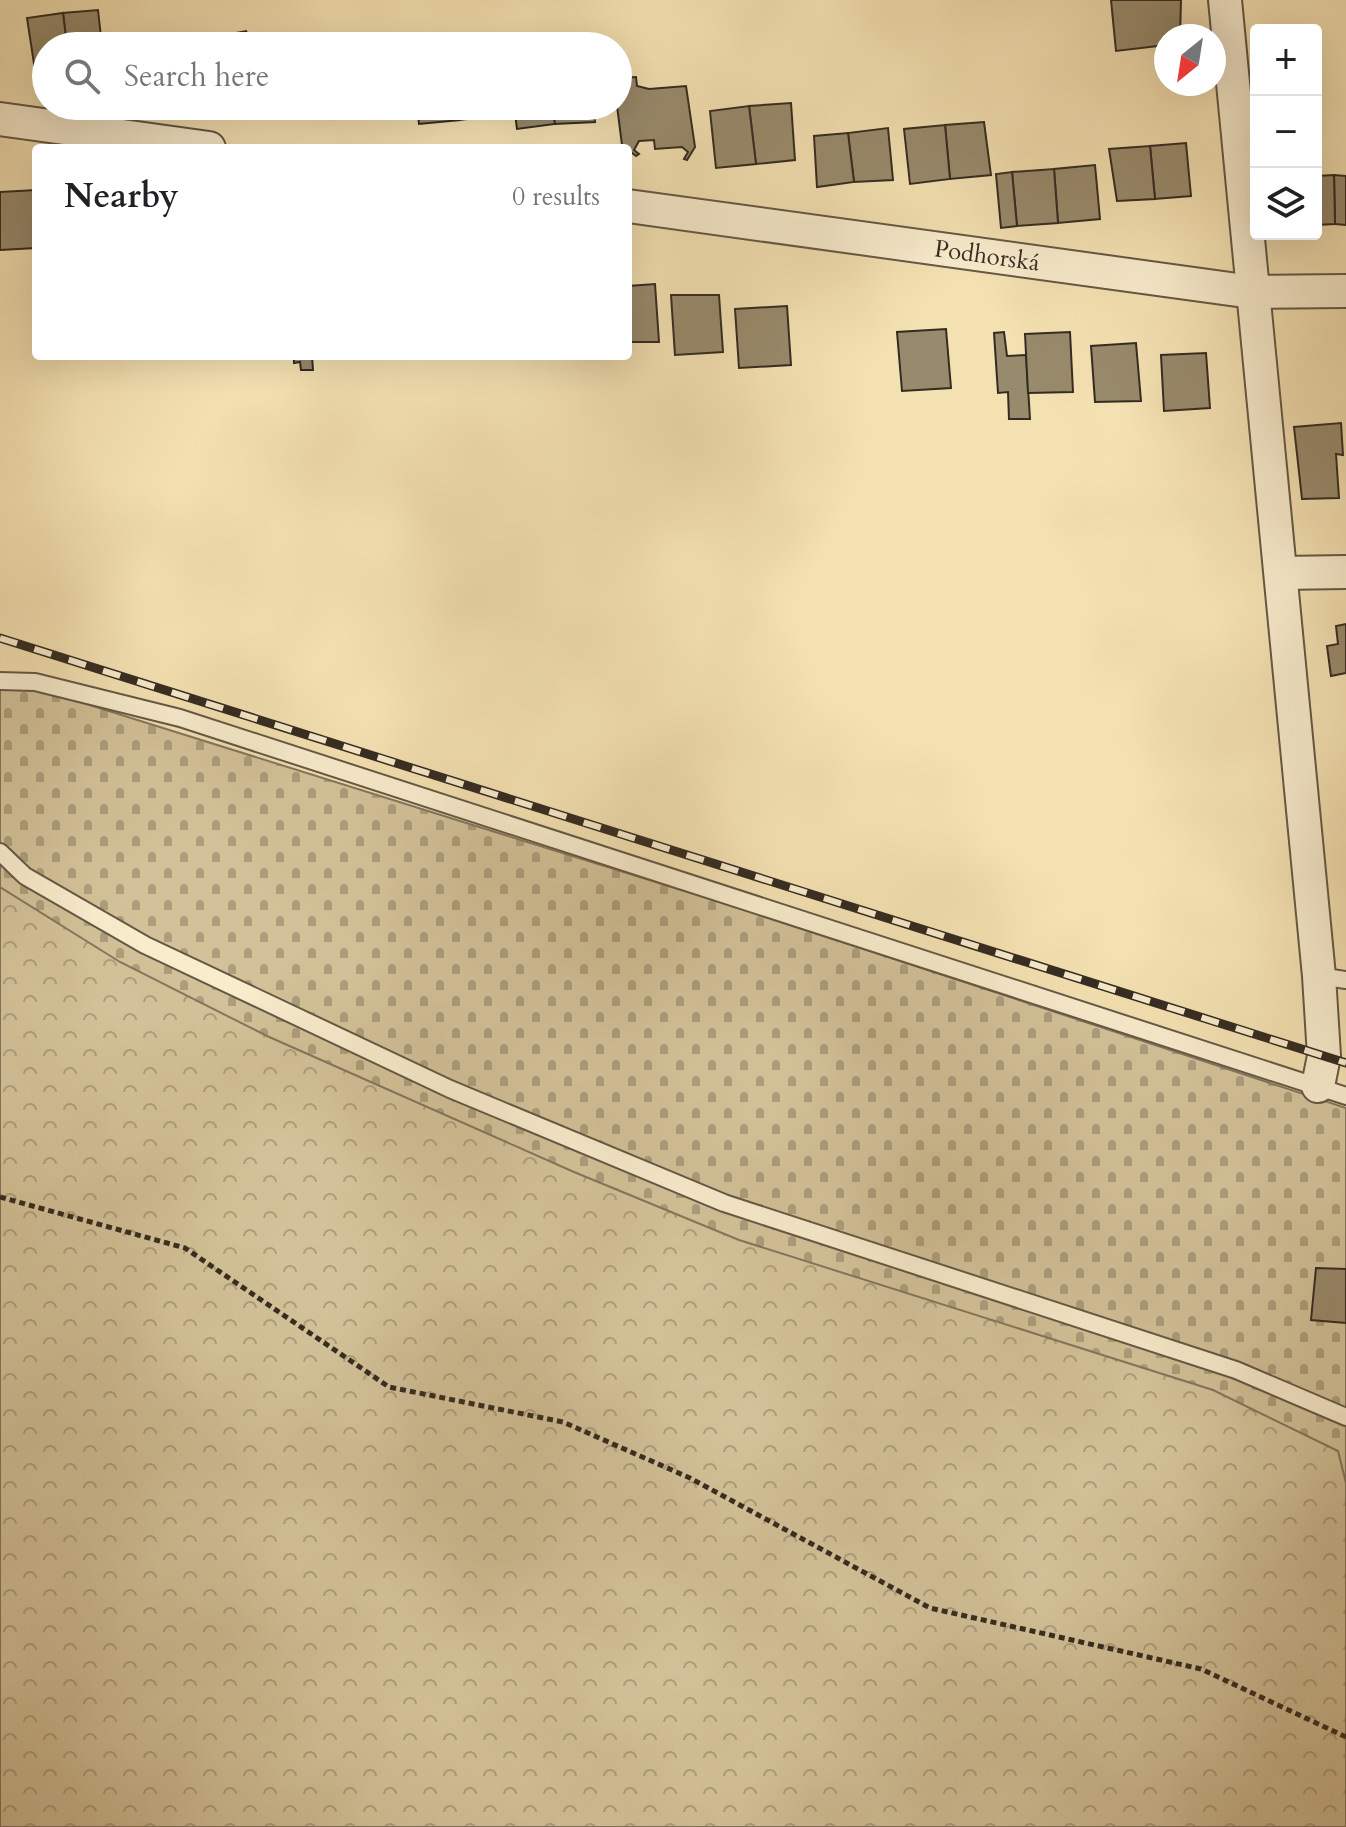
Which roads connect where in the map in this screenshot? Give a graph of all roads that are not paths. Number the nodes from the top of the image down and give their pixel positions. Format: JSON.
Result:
{"nodes":[{"id":1,"x":1225,"y":0,"type":"edge"},
{"id":2,"x":0,"y":119,"type":"edge"},
{"id":3,"x":180,"y":144,"type":"edge"},
{"id":4,"x":632,"y":207,"type":"edge"},
{"id":5,"x":1346,"y":291,"type":"edge"},
{"id":6,"x":1252,"y":292,"type":"junction"},
{"id":7,"x":1346,"y":572,"type":"edge"},
{"id":8,"x":1281,"y":573,"type":"junction"},
{"id":9,"x":0,"y":681,"type":"edge"},
{"id":10,"x":0,"y":852,"type":"edge"},
{"id":11,"x":1333,"y":978,"type":"edge"},
{"id":12,"x":1332,"y":1091,"type":"edge"},
{"id":13,"x":1346,"y":1417,"type":"edge"}],
"edges":[{"from":1,"to":6,"type":"street"},
{"from":2,"to":3,"type":"street"},
{"from":4,"to":6,"type":"street","name":"Podhorská"},
{"from":5,"to":6,"type":"street","name":"Podhorská"},
{"from":6,"to":8,"type":"street"},
{"from":7,"to":8,"type":"street"},
{"from":8,"to":11,"type":"street"},
{"from":9,"to":12,"type":"lane"},
{"from":10,"to":13,"type":"lane"},
{"from":11,"to":12,"type":"street"}]}
